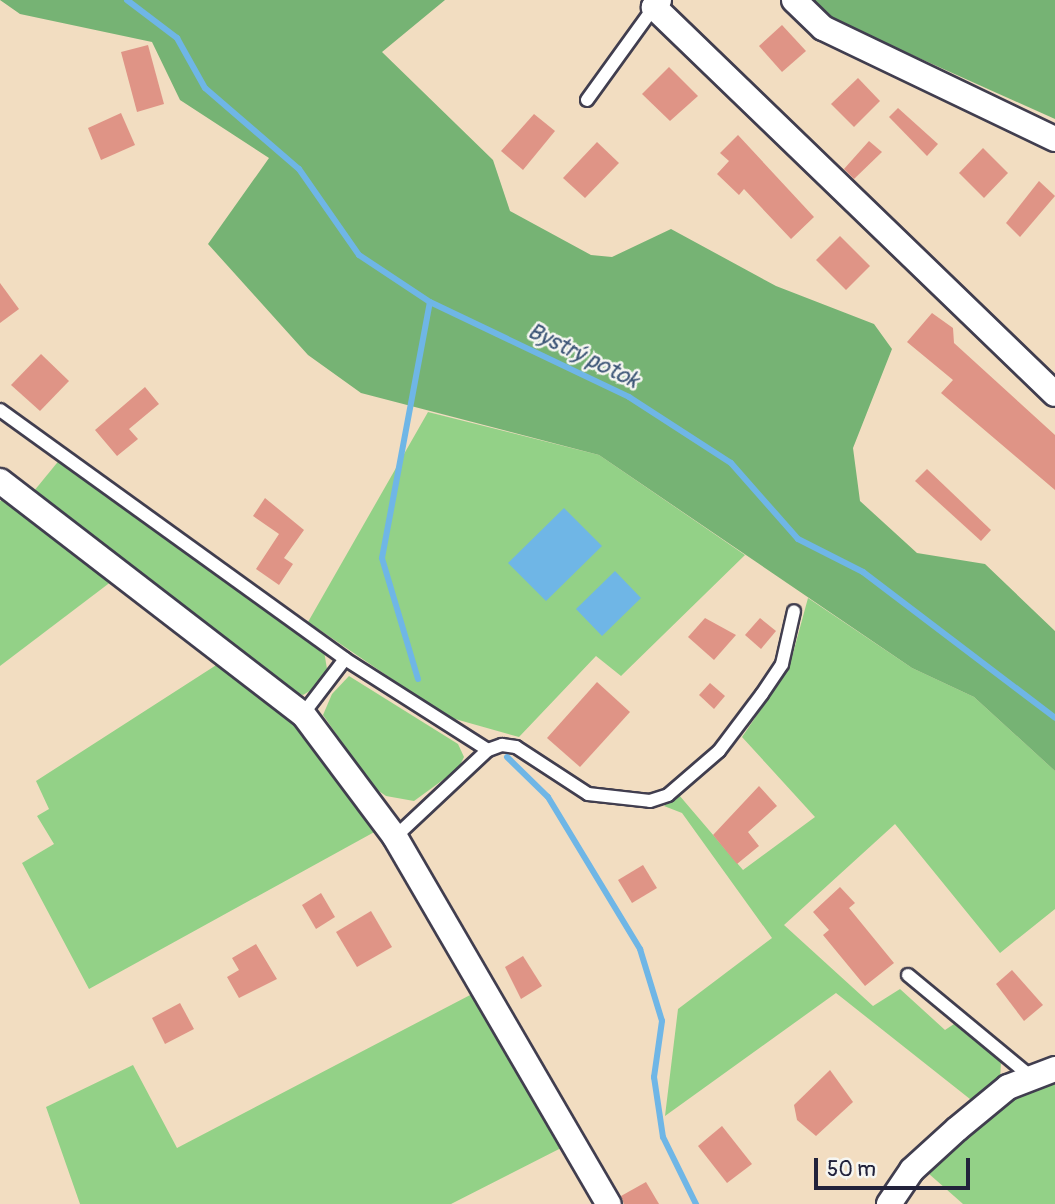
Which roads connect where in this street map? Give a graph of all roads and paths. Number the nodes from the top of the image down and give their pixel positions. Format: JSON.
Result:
{"nodes":[{"id":1,"x":794,"y":0,"type":"edge"},
{"id":2,"x":657,"y":4,"type":"edge"},
{"id":3,"x":587,"y":100,"type":"dead end"},
{"id":4,"x":1055,"y":139,"type":"edge"},
{"id":5,"x":1055,"y":394,"type":"edge"},
{"id":6,"x":0,"y":410,"type":"edge"},
{"id":7,"x":0,"y":481,"type":"edge"},
{"id":8,"x":794,"y":611,"type":"dead end"},
{"id":9,"x":345,"y":659,"type":"junction"},
{"id":10,"x":303,"y":714,"type":"junction"},
{"id":11,"x":488,"y":750,"type":"junction"},
{"id":12,"x":395,"y":837,"type":"junction"},
{"id":13,"x":908,"y":975,"type":"dead end"},
{"id":14,"x":1055,"y":1069,"type":"edge"},
{"id":15,"x":1029,"y":1075,"type":"junction"},
{"id":16,"x":609,"y":1204,"type":"edge"},
{"id":17,"x":889,"y":1204,"type":"edge"}],
"edges":[{"from":1,"to":4,"type":"street"},
{"from":2,"to":3,"type":"lane"},
{"from":2,"to":5,"type":"street"},
{"from":6,"to":9,"type":"lane"},
{"from":7,"to":10,"type":"street"},
{"from":8,"to":11,"type":"lane"},
{"from":9,"to":10,"type":"lane"},
{"from":9,"to":11,"type":"lane"},
{"from":10,"to":12,"type":"street"},
{"from":11,"to":12,"type":"lane"},
{"from":12,"to":16,"type":"street"},
{"from":13,"to":15,"type":"lane"},
{"from":14,"to":15,"type":"street"},
{"from":15,"to":17,"type":"street"}]}
